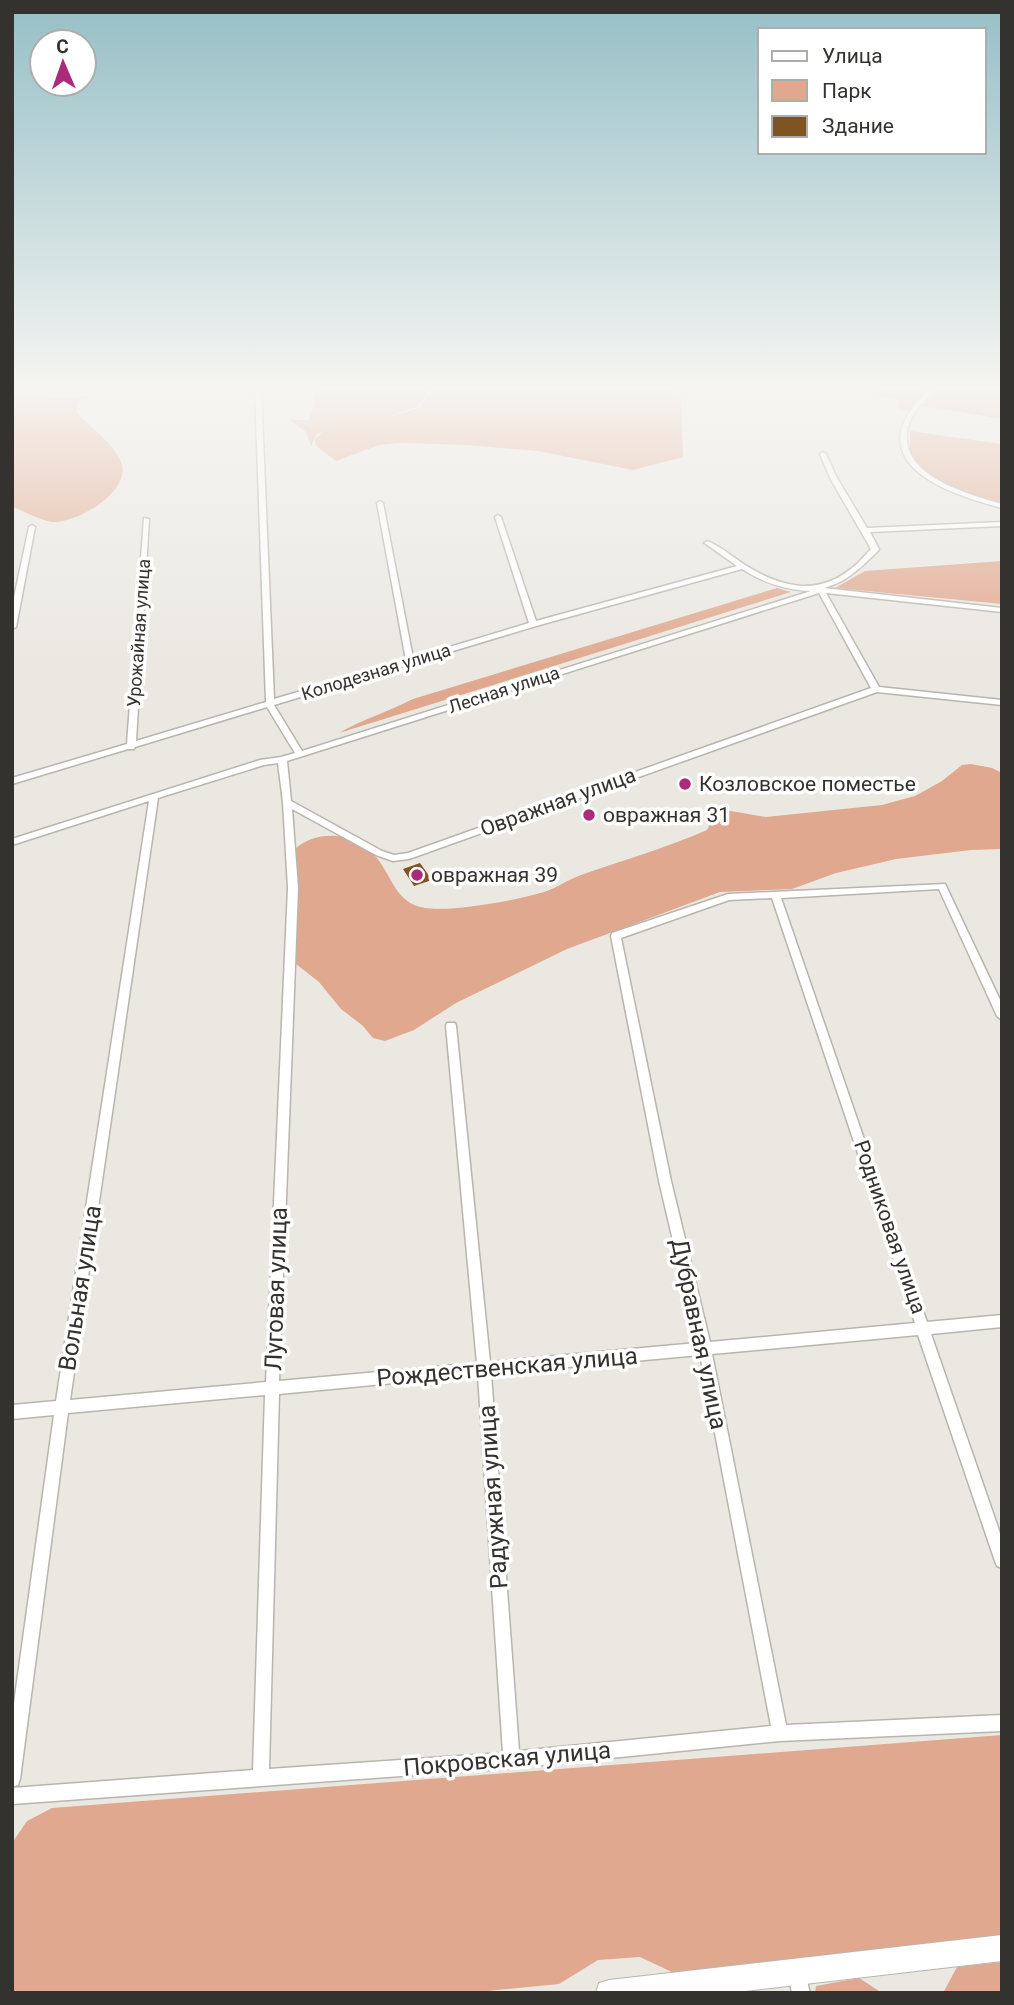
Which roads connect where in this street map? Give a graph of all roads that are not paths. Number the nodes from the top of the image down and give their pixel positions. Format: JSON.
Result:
{"nodes":[{"id":1,"x":261,"y":483,"type":"edge"},
{"id":2,"x":837,"y":483,"type":"edge"},
{"id":3,"x":939,"y":483,"type":"edge"},
{"id":4,"x":380,"y":503,"type":"dead end"},
{"id":5,"x":1002,"y":506,"type":"edge"},
{"id":6,"x":498,"y":517,"type":"dead end"},
{"id":7,"x":146,"y":519,"type":"dead end"},
{"id":8,"x":1002,"y":524,"type":"edge"},
{"id":9,"x":32,"y":527,"type":"dead end"},
{"id":10,"x":867,"y":530,"type":"junction"},
{"id":11,"x":708,"y":543,"type":"dead end"},
{"id":12,"x":742,"y":568,"type":"junction"},
{"id":13,"x":821,"y":590,"type":"junction"},
{"id":14,"x":1002,"y":610,"type":"edge"},
{"id":15,"x":533,"y":624,"type":"junction"},
{"id":16,"x":12,"y":627,"type":"edge"},
{"id":17,"x":410,"y":661,"type":"junction"},
{"id":18,"x":876,"y":689,"type":"junction"},
{"id":19,"x":1002,"y":704,"type":"edge"},
{"id":20,"x":270,"y":705,"type":"junction"},
{"id":21,"x":131,"y":747,"type":"junction"},
{"id":22,"x":300,"y":754,"type":"junction"},
{"id":23,"x":282,"y":760,"type":"junction"},
{"id":24,"x":12,"y":781,"type":"edge"},
{"id":25,"x":154,"y":797,"type":"junction"},
{"id":26,"x":287,"y":802,"type":"junction"},
{"id":27,"x":12,"y":842,"type":"edge"},
{"id":28,"x":775,"y":894,"type":"junction"},
{"id":29,"x":1002,"y":1016,"type":"edge"},
{"id":30,"x":451,"y":1026,"type":"dead end"},
{"id":31,"x":1002,"y":1321,"type":"edge"},
{"id":32,"x":925,"y":1329,"type":"junction"},
{"id":33,"x":705,"y":1349,"type":"junction"},
{"id":34,"x":484,"y":1370,"type":"junction"},
{"id":35,"x":272,"y":1387,"type":"junction"},
{"id":36,"x":62,"y":1407,"type":"junction"},
{"id":37,"x":12,"y":1412,"type":"edge"},
{"id":38,"x":1002,"y":1561,"type":"edge"},
{"id":39,"x":1002,"y":1723,"type":"edge"},
{"id":40,"x":780,"y":1733,"type":"junction"},
{"id":41,"x":512,"y":1760,"type":"junction"},
{"id":42,"x":261,"y":1777,"type":"junction"},
{"id":43,"x":12,"y":1779,"type":"edge"},
{"id":44,"x":12,"y":1796,"type":"edge"},
{"id":45,"x":1002,"y":1948,"type":"edge"},
{"id":46,"x":799,"y":1982,"type":"edge"},
{"id":47,"x":609,"y":1993,"type":"edge"}],
"edges":[{"from":1,"to":20,"type":"street"},
{"from":2,"to":10,"type":"street"},
{"from":3,"to":5,"type":"street"},
{"from":4,"to":17,"type":"street"},
{"from":6,"to":15,"type":"street"},
{"from":7,"to":21,"type":"street","name":"Урожайная улица"},
{"from":8,"to":10,"type":"street"},
{"from":9,"to":16,"type":"street"},
{"from":10,"to":13,"type":"street"},
{"from":11,"to":12,"type":"street"},
{"from":12,"to":13,"type":"street"},
{"from":12,"to":15,"type":"street","name":"Колодезная улица"},
{"from":13,"to":14,"type":"street","name":"Лесная улица"},
{"from":13,"to":18,"type":"street"},
{"from":13,"to":22,"type":"street","name":"Лесная улица"},
{"from":15,"to":17,"type":"street","name":"Колодезная улица"},
{"from":17,"to":20,"type":"street","name":"Колодезная улица"},
{"from":18,"to":19,"type":"street","name":"Овражная улица"},
{"from":18,"to":26,"type":"street","name":"Овражная улица"},
{"from":20,"to":21,"type":"street","name":"Колодезная улица"},
{"from":20,"to":22,"type":"street"},
{"from":21,"to":24,"type":"street","name":"Колодезная улица"},
{"from":22,"to":23,"type":"street","name":"Лесная улица"},
{"from":23,"to":25,"type":"street","name":"Лесная улица"},
{"from":23,"to":26,"type":"street"},
{"from":25,"to":27,"type":"street","name":"Лесная улица"},
{"from":25,"to":36,"type":"street","name":"Вольная улица"},
{"from":26,"to":35,"type":"street","name":"Луговая улица"},
{"from":28,"to":29,"type":"street"},
{"from":28,"to":32,"type":"street","name":"Родниковая улица"},
{"from":28,"to":33,"type":"street","name":"Дубравная улица"},
{"from":30,"to":34,"type":"street","name":"Радужная улица"},
{"from":31,"to":32,"type":"street","name":"Рождественская улица"},
{"from":32,"to":33,"type":"street","name":"Рождественская улица"},
{"from":32,"to":38,"type":"street","name":"Родниковая улица"},
{"from":33,"to":34,"type":"street","name":"Рождественская улица"},
{"from":33,"to":40,"type":"street","name":"Дубравная улица"},
{"from":34,"to":35,"type":"street","name":"Рождественская улица"},
{"from":34,"to":41,"type":"street","name":"Радужная улица"},
{"from":35,"to":36,"type":"street","name":"Рождественская улица"},
{"from":35,"to":42,"type":"street","name":"Луговая улица"},
{"from":36,"to":37,"type":"street","name":"Рождественская улица"},
{"from":36,"to":43,"type":"street","name":"Вольная улица"},
{"from":39,"to":40,"type":"street","name":"Покровская улица"},
{"from":40,"to":41,"type":"street","name":"Покровская улица"},
{"from":41,"to":42,"type":"street","name":"Покровская улица"},
{"from":42,"to":44,"type":"street","name":"Покровская улица"},
{"from":45,"to":46,"type":"main road"},
{"from":46,"to":47,"type":"main road"}]}
